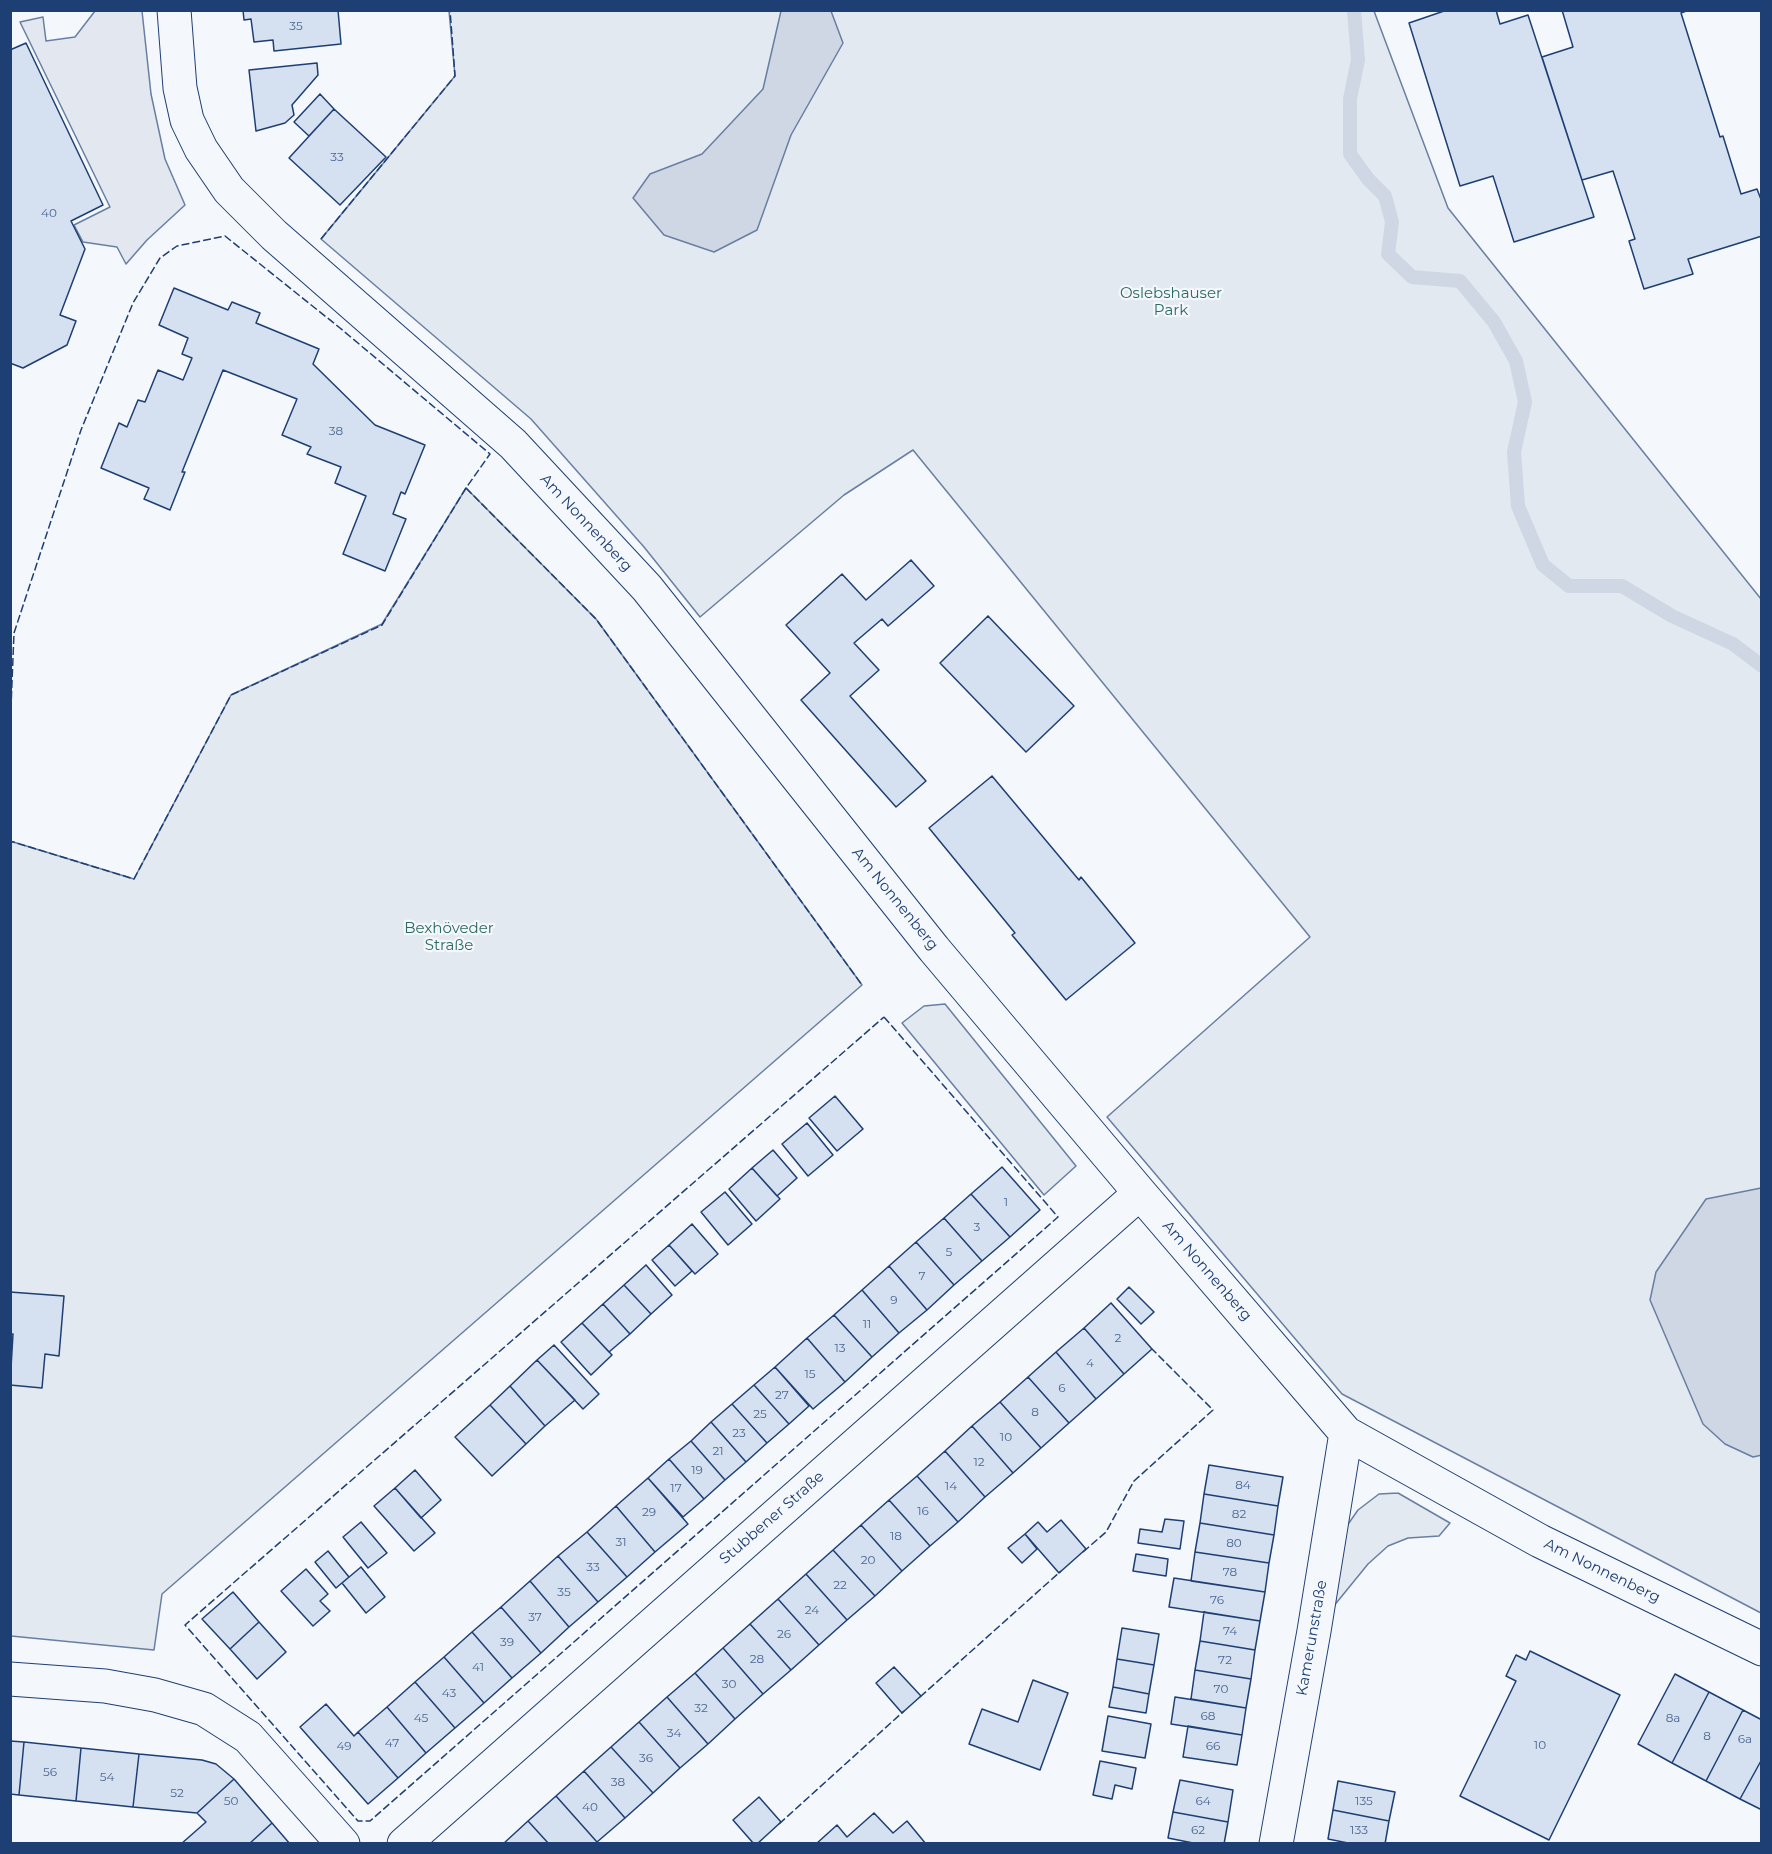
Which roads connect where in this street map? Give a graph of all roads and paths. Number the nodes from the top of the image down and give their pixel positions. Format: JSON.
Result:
{"nodes":[{"id":1,"x":174,"y":10,"type":"edge"},
{"id":2,"x":1140,"y":1193,"type":"junction"},
{"id":3,"x":1346,"y":1433,"type":"junction"},
{"id":4,"x":1761,"y":1648,"type":"edge"},
{"id":5,"x":10,"y":1678,"type":"edge"},
{"id":6,"x":343,"y":1844,"type":"edge"},
{"id":7,"x":404,"y":1844,"type":"edge"},
{"id":8,"x":1276,"y":1844,"type":"edge"}],
"edges":[{"from":1,"to":2,"type":"street","name":"Am Nonnenberg"},
{"from":2,"to":3,"type":"street","name":"Am Nonnenberg"},
{"from":2,"to":7,"type":"street","name":"Stubbener Straße"},
{"from":3,"to":4,"type":"street","name":"Am Nonnenberg"},
{"from":3,"to":8,"type":"street","name":"Kamerunstraße"},
{"from":5,"to":6,"type":"street"}]}
